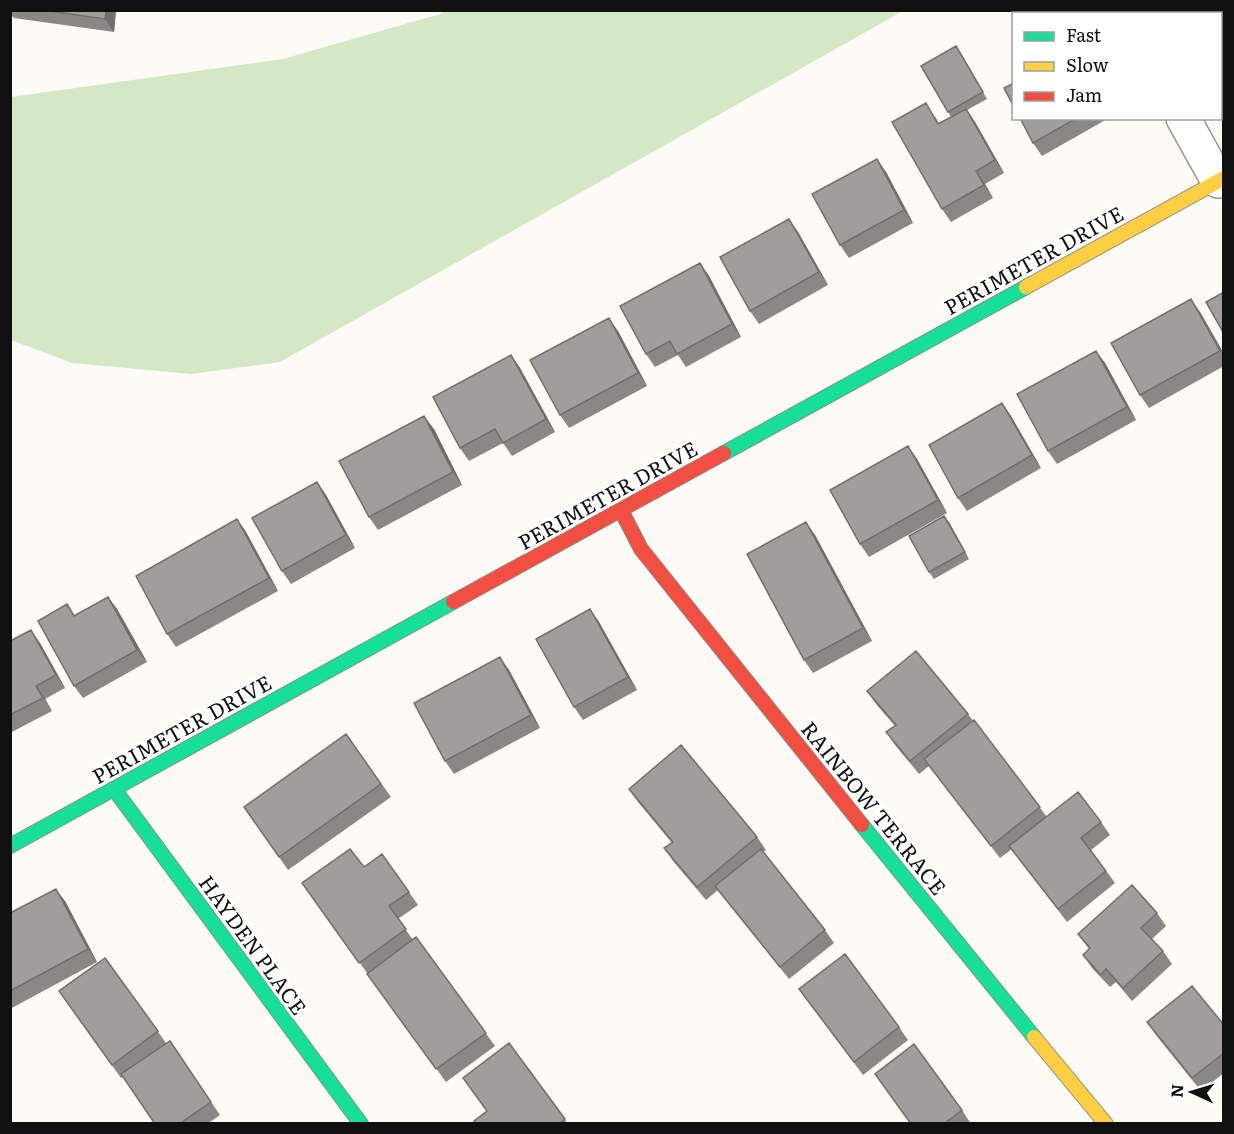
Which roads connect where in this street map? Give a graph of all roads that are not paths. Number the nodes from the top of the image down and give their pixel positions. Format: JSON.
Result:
{"nodes":[{"id":1,"x":1185,"y":120,"type":"edge"},
{"id":2,"x":1221,"y":179,"type":"edge"},
{"id":3,"x":621,"y":510,"type":"junction"},
{"id":4,"x":114,"y":789,"type":"junction"},
{"id":5,"x":10,"y":846,"type":"edge"},
{"id":6,"x":361,"y":1124,"type":"edge"},
{"id":7,"x":1106,"y":1124,"type":"edge"}],
"edges":[{"from":1,"to":2,"type":"street"},
{"from":2,"to":3,"type":"street","name":"PERIMETER DRIVE"},
{"from":3,"to":4,"type":"street","name":"PERIMETER DRIVE"},
{"from":3,"to":7,"type":"street","name":"RAINBOW TERRACE"},
{"from":4,"to":5,"type":"street","name":"PERIMETER DRIVE"},
{"from":4,"to":6,"type":"street","name":"HAYDEN PLACE"}]}
